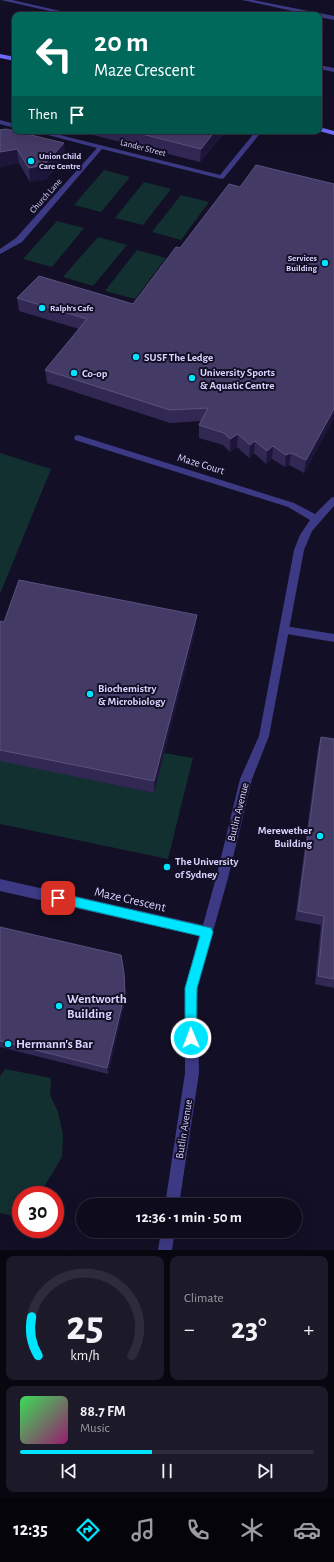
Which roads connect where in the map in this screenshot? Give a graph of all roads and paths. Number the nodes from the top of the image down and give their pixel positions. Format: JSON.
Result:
{"nodes":[{"id":1,"x":4,"y":0,"type":"edge"},
{"id":2,"x":245,"y":0,"type":"edge"},
{"id":3,"x":61,"y":12,"type":"edge"},
{"id":4,"x":304,"y":12,"type":"edge"},
{"id":5,"x":322,"y":16,"type":"edge"},
{"id":6,"x":334,"y":18,"type":"edge"},
{"id":7,"x":0,"y":56,"type":"edge"},
{"id":8,"x":12,"y":58,"type":"edge"},
{"id":9,"x":322,"y":68,"type":"edge"},
{"id":10,"x":334,"y":70,"type":"edge"},
{"id":11,"x":0,"y":122,"type":"edge"},
{"id":12,"x":12,"y":125,"type":"edge"},
{"id":13,"x":322,"y":130,"type":"edge"},
{"id":14,"x":334,"y":133,"type":"edge"},
{"id":15,"x":48,"y":134,"type":"edge"},
{"id":16,"x":257,"y":134,"type":"edge"},
{"id":17,"x":101,"y":147,"type":"junction"},
{"id":18,"x":0,"y":252,"type":"edge"},
{"id":19,"x":78,"y":438,"type":"dead end"},
{"id":20,"x":333,"y":501,"type":"edge"},
{"id":21,"x":315,"y":518,"type":"junction"},
{"id":22,"x":285,"y":630,"type":"junction"},
{"id":23,"x":334,"y":638,"type":"edge"},
{"id":24,"x":0,"y":885,"type":"edge"},
{"id":25,"x":207,"y":932,"type":"junction"},
{"id":26,"x":173,"y":1198,"type":"edge"},
{"id":27,"x":167,"y":1238,"type":"edge"},
{"id":28,"x":165,"y":1250,"type":"edge"}],
"edges":[{"from":1,"to":3,"type":"street"},
{"from":2,"to":4,"type":"street"},
{"from":5,"to":6,"type":"street"},
{"from":7,"to":8,"type":"street"},
{"from":9,"to":10,"type":"street"},
{"from":11,"to":12,"type":"street"},
{"from":13,"to":14,"type":"street"},
{"from":15,"to":17,"type":"street","name":"Lander Street"},
{"from":16,"to":17,"type":"street","name":"Lander Street"},
{"from":17,"to":18,"type":"street","name":"Church Lane"},
{"from":19,"to":21,"type":"street","name":"Maze Court"},
{"from":20,"to":21,"type":"street","name":"Butlin Avenue"},
{"from":21,"to":22,"type":"street","name":"Butlin Avenue"},
{"from":22,"to":23,"type":"street"},
{"from":22,"to":25,"type":"street","name":"Butlin Avenue"},
{"from":24,"to":25,"type":"street","name":"Maze Crescent"},
{"from":25,"to":26,"type":"street","name":"Butlin Avenue"},
{"from":27,"to":28,"type":"street"}]}
